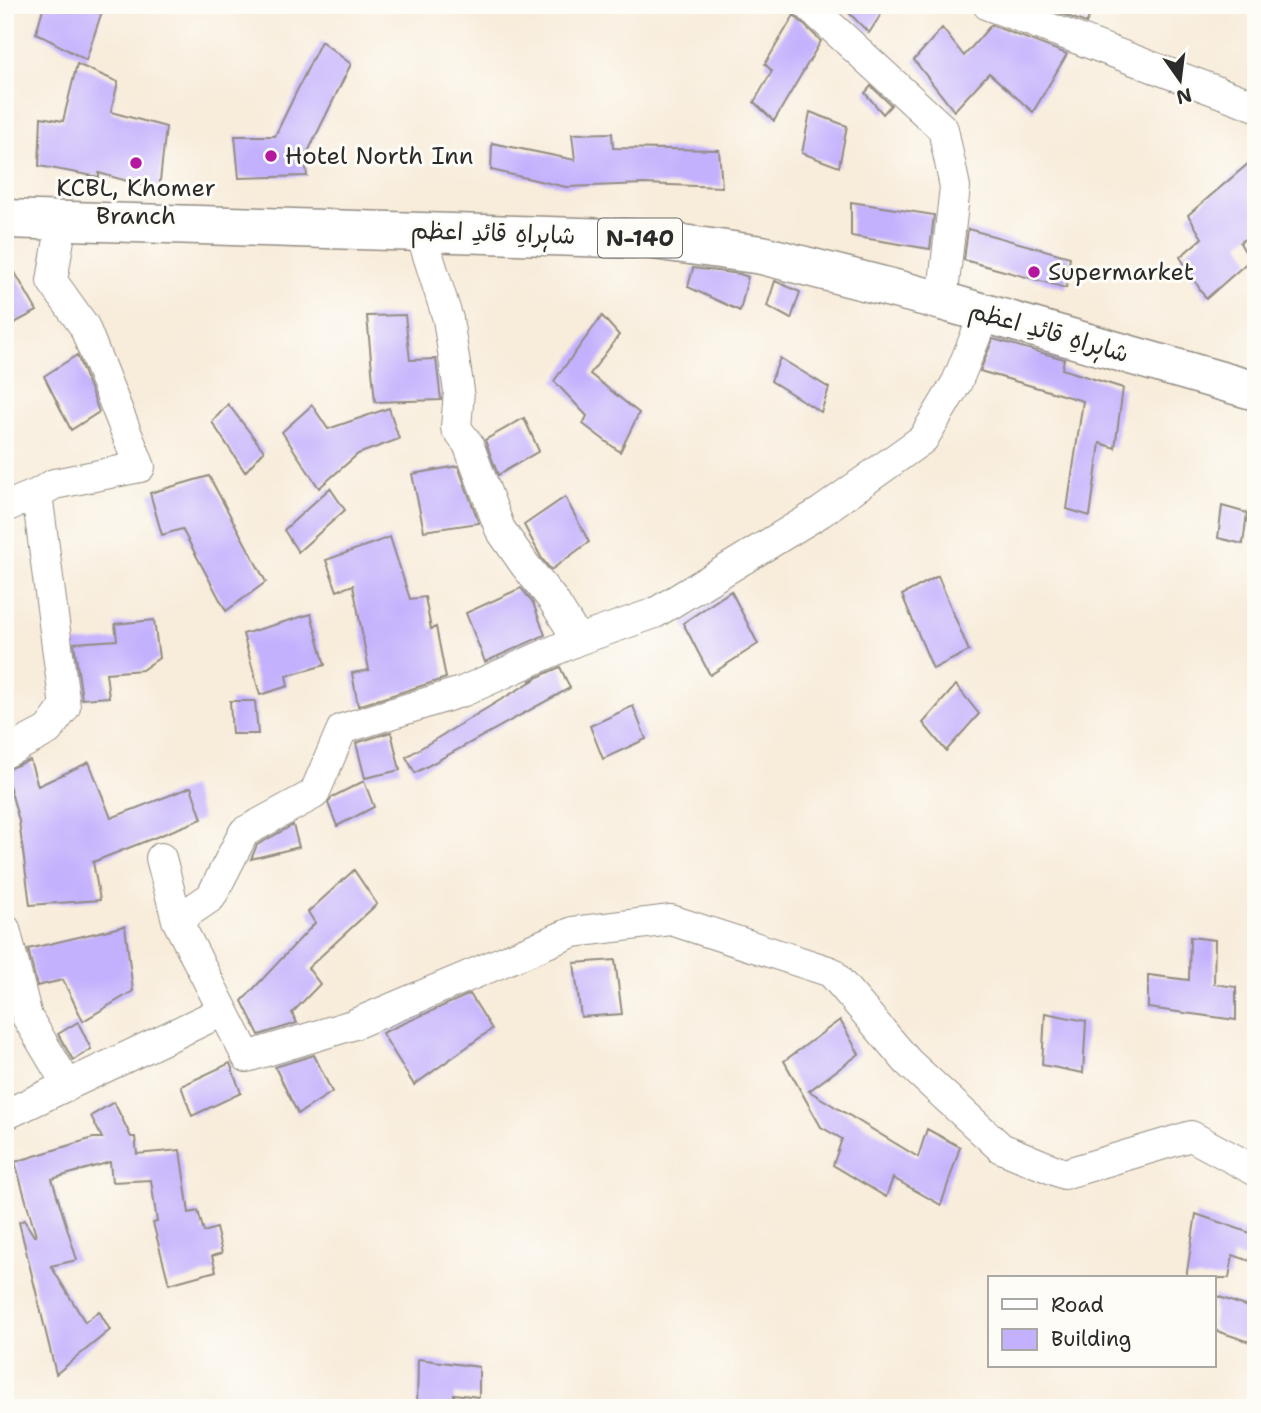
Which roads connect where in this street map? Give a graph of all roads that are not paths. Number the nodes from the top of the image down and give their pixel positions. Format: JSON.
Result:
{"nodes":[{"id":1,"x":808,"y":5,"type":"edge"},
{"id":2,"x":988,"y":5,"type":"edge"},
{"id":3,"x":1256,"y":106,"type":"edge"},
{"id":4,"x":5,"y":219,"type":"edge"},
{"id":5,"x":62,"y":221,"type":"junction"},
{"id":6,"x":420,"y":230,"type":"junction"},
{"id":7,"x":942,"y":301,"type":"junction"},
{"id":8,"x":985,"y":313,"type":"junction"},
{"id":9,"x":1256,"y":391,"type":"edge"},
{"id":10,"x":37,"y":494,"type":"junction"},
{"id":11,"x":5,"y":507,"type":"edge"},
{"id":12,"x":578,"y":640,"type":"junction"},
{"id":13,"x":5,"y":753,"type":"edge"},
{"id":14,"x":162,"y":858,"type":"dead end"},
{"id":15,"x":177,"y":920,"type":"junction"},
{"id":16,"x":5,"y":929,"type":"edge"},
{"id":17,"x":223,"y":1011,"type":"junction"},
{"id":18,"x":68,"y":1086,"type":"junction"},
{"id":19,"x":5,"y":1115,"type":"edge"},
{"id":20,"x":1256,"y":1171,"type":"edge"}],
"edges":[{"from":1,"to":7,"type":"street"},
{"from":2,"to":3,"type":"street"},
{"from":4,"to":5,"type":"highway","name":"شاہراہِ قائدِ اعظم","number":"N-140"},
{"from":5,"to":6,"type":"highway","name":"شاہراہِ قائدِ اعظم","number":"N-140"},
{"from":5,"to":10,"type":"street"},
{"from":6,"to":7,"type":"highway","name":"شاہراہِ قائدِ اعظم","number":"N-140"},
{"from":6,"to":12,"type":"street"},
{"from":7,"to":8,"type":"highway","name":"شاہراہِ قائدِ اعظم","number":"N-140"},
{"from":8,"to":9,"type":"highway","name":"شاہراہِ قائدِ اعظم","number":"N-140"},
{"from":8,"to":12,"type":"street"},
{"from":10,"to":11,"type":"street"},
{"from":10,"to":13,"type":"street"},
{"from":12,"to":15,"type":"street"},
{"from":14,"to":15,"type":"street"},
{"from":15,"to":17,"type":"street"},
{"from":16,"to":18,"type":"street"},
{"from":17,"to":18,"type":"street"},
{"from":17,"to":20,"type":"street"},
{"from":18,"to":19,"type":"street"}]}
